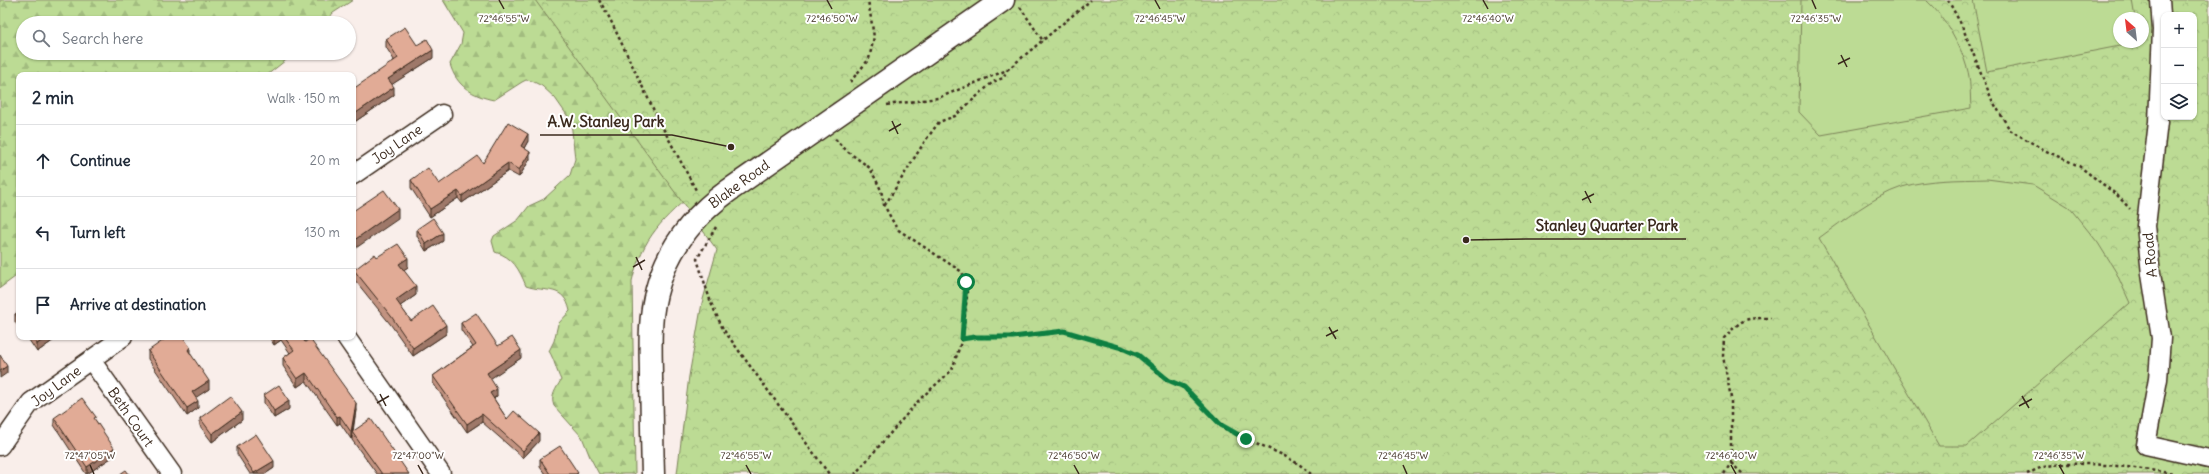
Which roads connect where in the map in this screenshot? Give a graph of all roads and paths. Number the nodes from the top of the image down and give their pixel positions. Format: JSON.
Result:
{"nodes":[{"id":1,"x":599,"y":0,"type":"edge"},
{"id":2,"x":868,"y":0,"type":"edge"},
{"id":3,"x":1091,"y":0,"type":"edge"},
{"id":4,"x":1948,"y":0,"type":"edge"},
{"id":5,"x":2160,"y":0,"type":"edge"},
{"id":6,"x":1011,"y":3,"type":"edge"},
{"id":7,"x":1043,"y":41,"type":"junction"},
{"id":8,"x":1007,"y":70,"type":"junction"},
{"id":9,"x":846,"y":87,"type":"dead end"},
{"id":10,"x":881,"y":106,"type":"dead end"},
{"id":11,"x":442,"y":114,"type":"dead end"},
{"id":12,"x":833,"y":136,"type":"dead end"},
{"id":13,"x":356,"y":173,"type":"edge"},
{"id":14,"x":884,"y":205,"type":"junction"},
{"id":15,"x":713,"y":214,"type":"junction"},
{"id":16,"x":2146,"y":226,"type":"junction"},
{"id":17,"x":1771,"y":318,"type":"dead end"},
{"id":18,"x":962,"y":339,"type":"junction"},
{"id":19,"x":119,"y":340,"type":"edge"},
{"id":20,"x":348,"y":340,"type":"edge"},
{"id":21,"x":91,"y":360,"type":"junction"},
{"id":22,"x":0,"y":446,"type":"edge"},
{"id":23,"x":2209,"y":459,"type":"edge"},
{"id":24,"x":1731,"y":463,"type":"junction"},
{"id":25,"x":172,"y":474,"type":"edge"},
{"id":26,"x":441,"y":474,"type":"edge"},
{"id":27,"x":652,"y":474,"type":"edge"},
{"id":28,"x":829,"y":474,"type":"edge"},
{"id":29,"x":855,"y":474,"type":"edge"},
{"id":30,"x":1311,"y":474,"type":"edge"},
{"id":31,"x":1724,"y":474,"type":"edge"},
{"id":32,"x":1743,"y":474,"type":"edge"},
{"id":33,"x":2027,"y":474,"type":"edge"},
{"id":34,"x":2173,"y":474,"type":"edge"}],
"edges":[{"from":1,"to":15,"type":"path"},
{"from":2,"to":9,"type":"path"},
{"from":3,"to":7,"type":"path"},
{"from":4,"to":16,"type":"path"},
{"from":5,"to":16,"type":"street","name":"A Road"},
{"from":6,"to":7,"type":"path"},
{"from":6,"to":15,"type":"street","name":"Blake Road"},
{"from":7,"to":8,"type":"path"},
{"from":8,"to":10,"type":"path"},
{"from":8,"to":14,"type":"path"},
{"from":11,"to":13,"type":"street","name":"Joy Lane"},
{"from":12,"to":14,"type":"path"},
{"from":14,"to":18,"type":"path"},
{"from":15,"to":27,"type":"street","name":"Blake Road"},
{"from":15,"to":28,"type":"path"},
{"from":16,"to":23,"type":"street","name":"A Road"},
{"from":17,"to":24,"type":"path"},
{"from":18,"to":29,"type":"path"},
{"from":18,"to":30,"type":"path"},
{"from":19,"to":21,"type":"street","name":"Joy Lane"},
{"from":20,"to":26,"type":"street"},
{"from":21,"to":22,"type":"street","name":"Joy Lane"},
{"from":21,"to":25,"type":"street","name":"Beth Court"},
{"from":24,"to":31,"type":"path"},
{"from":24,"to":32,"type":"path"},
{"from":33,"to":34,"type":"path"}]}
